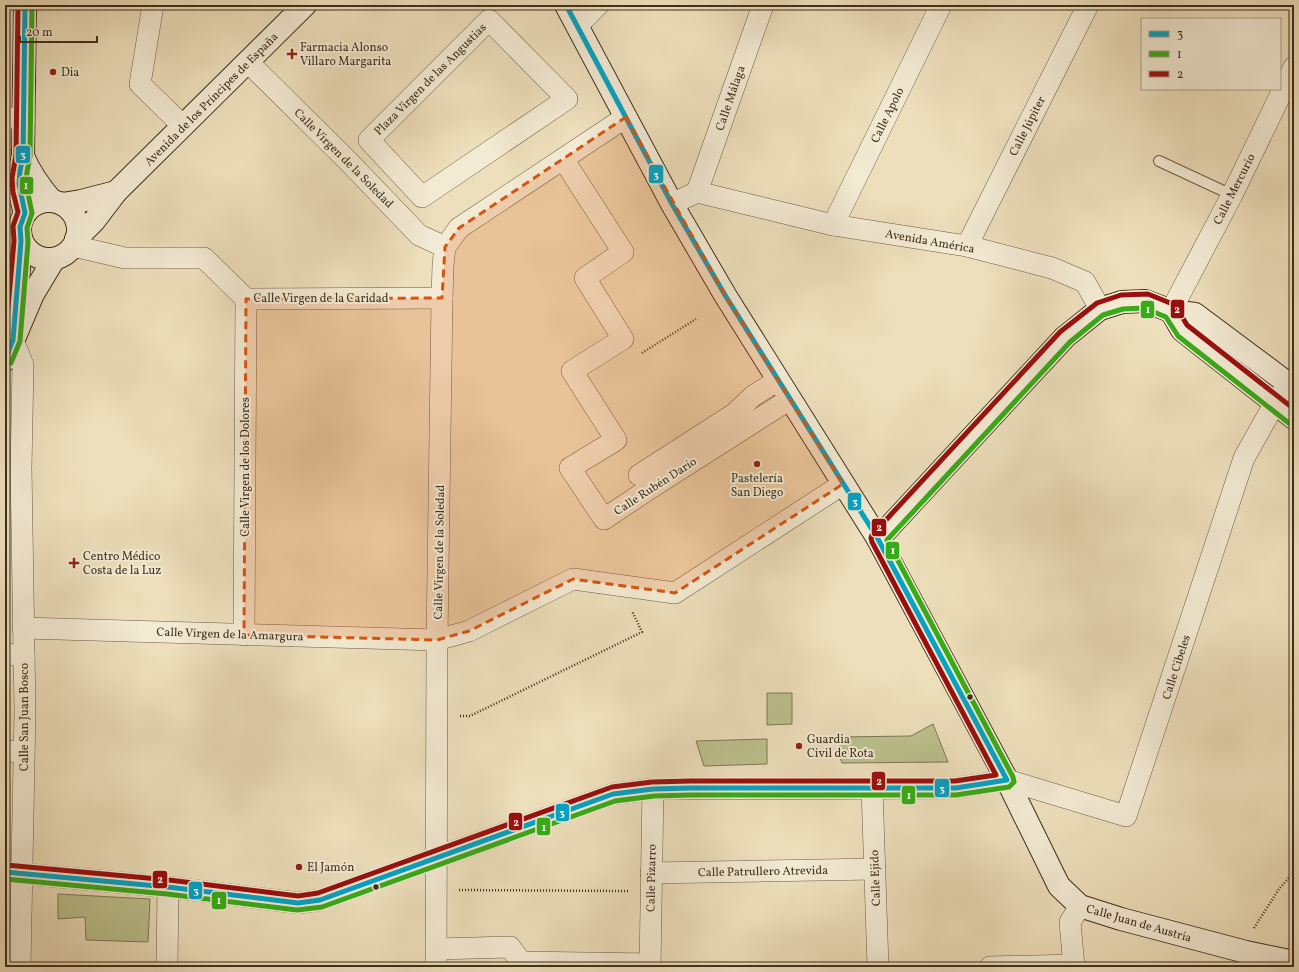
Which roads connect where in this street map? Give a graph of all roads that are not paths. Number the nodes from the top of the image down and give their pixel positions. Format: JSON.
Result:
{"nodes":[{"id":1,"x":26,"y":5,"type":"edge"},
{"id":2,"x":152,"y":5,"type":"edge"},
{"id":3,"x":305,"y":5,"type":"edge"},
{"id":4,"x":566,"y":5,"type":"edge"},
{"id":5,"x":598,"y":5,"type":"edge"},
{"id":6,"x":763,"y":5,"type":"edge"},
{"id":7,"x":941,"y":5,"type":"edge"},
{"id":8,"x":1088,"y":5,"type":"edge"},
{"id":9,"x":577,"y":26,"type":"junction"},
{"id":10,"x":248,"y":62,"type":"junction"},
{"id":11,"x":1294,"y":67,"type":"edge"},
{"id":12,"x":567,"y":99,"type":"joint"},
{"id":13,"x":626,"y":117,"type":"junction"},
{"id":14,"x":14,"y":119,"type":"edge"},
{"id":15,"x":183,"y":126,"type":"junction"},
{"id":16,"x":23,"y":156,"type":"junction"},
{"id":17,"x":563,"y":159,"type":"junction"},
{"id":18,"x":1159,"y":161,"type":"dead end"},
{"id":19,"x":116,"y":192,"type":"junction"},
{"id":20,"x":697,"y":192,"type":"junction"},
{"id":21,"x":1232,"y":196,"type":"junction"},
{"id":22,"x":57,"y":202,"type":"junction"},
{"id":23,"x":672,"y":204,"type":"junction"},
{"id":24,"x":25,"y":213,"type":"junction"},
{"id":25,"x":833,"y":225,"type":"junction"},
{"id":26,"x":21,"y":241,"type":"junction"},
{"id":27,"x":74,"y":243,"type":"junction"},
{"id":28,"x":967,"y":246,"type":"junction"},
{"id":29,"x":445,"y":247,"type":"junction"},
{"id":30,"x":54,"y":259,"type":"junction"},
{"id":31,"x":442,"y":298,"type":"junction"},
{"id":32,"x":246,"y":299,"type":"junction"},
{"id":33,"x":1100,"y":309,"type":"junction"},
{"id":34,"x":1171,"y":311,"type":"junction"},
{"id":35,"x":13,"y":340,"type":"junction"},
{"id":36,"x":5,"y":360,"type":"edge"},
{"id":37,"x":778,"y":380,"type":"junction"},
{"id":38,"x":1291,"y":386,"type":"edge"},
{"id":39,"x":790,"y":399,"type":"junction"},
{"id":40,"x":1275,"y":403,"type":"junction"},
{"id":41,"x":1294,"y":418,"type":"edge"},
{"id":42,"x":13,"y":467,"type":"edge"},
{"id":43,"x":639,"y":475,"type":"dead end"},
{"id":44,"x":844,"y":484,"type":"junction"},
{"id":45,"x":878,"y":539,"type":"junction"},
{"id":46,"x":23,"y":628,"type":"junction"},
{"id":47,"x":244,"y":635,"type":"junction"},
{"id":48,"x":438,"y":640,"type":"junction"},
{"id":49,"x":14,"y":655,"type":"edge"},
{"id":50,"x":14,"y":752,"type":"edge"},
{"id":51,"x":1007,"y":780,"type":"junction"},
{"id":52,"x":872,"y":788,"type":"junction"},
{"id":53,"x":653,"y":789,"type":"junction"},
{"id":54,"x":436,"y":858,"type":"junction"},
{"id":55,"x":875,"y":869,"type":"junction"},
{"id":56,"x":13,"y":873,"type":"edge"},
{"id":57,"x":651,"y":882,"type":"junction"},
{"id":58,"x":168,"y":887,"type":"junction"},
{"id":59,"x":1080,"y":906,"type":"junction"},
{"id":60,"x":436,"y":958,"type":"edge"},
{"id":61,"x":1256,"y":959,"type":"edge"},
{"id":62,"x":1294,"y":962,"type":"edge"},
{"id":63,"x":521,"y":964,"type":"edge"},
{"id":64,"x":650,"y":966,"type":"edge"},
{"id":65,"x":1074,"y":966,"type":"edge"},
{"id":66,"x":20,"y":967,"type":"edge"},
{"id":67,"x":167,"y":967,"type":"edge"},
{"id":68,"x":878,"y":967,"type":"edge"},
{"id":69,"x":990,"y":967,"type":"edge"}],
"edges":[{"from":1,"to":14,"type":"street"},
{"from":2,"to":15,"type":"street"},
{"from":3,"to":10,"type":"street","name":"Avenida de los Príncipes de España"},
{"from":4,"to":9,"type":"street"},
{"from":5,"to":9,"type":"street"},
{"from":6,"to":20,"type":"street","name":"Calle Málaga"},
{"from":7,"to":25,"type":"street","name":"Calle Apolo"},
{"from":8,"to":28,"type":"street","name":"Calle Júpiter"},
{"from":9,"to":13,"type":"street"},
{"from":10,"to":15,"type":"street","name":"Avenida de los Príncipes de España"},
{"from":10,"to":29,"type":"street","name":"Calle Virgen de la Soledad"},
{"from":11,"to":21,"type":"street","name":"Calle Mercurio"},
{"from":12,"to":12,"type":"street","name":"Plaza Virgen de las Angustias"},
{"from":13,"to":17,"type":"street"},
{"from":13,"to":23,"type":"street"},
{"from":14,"to":16,"type":"street"},
{"from":15,"to":19,"type":"street","name":"Avenida de los Príncipes de España"},
{"from":16,"to":22,"type":"street"},
{"from":16,"to":24,"type":"street"},
{"from":17,"to":29,"type":"street"},
{"from":17,"to":39,"type":"street","name":"Calle Rubén Darío"},
{"from":18,"to":21,"type":"lane"},
{"from":19,"to":22,"type":"street"},
{"from":19,"to":27,"type":"street","name":"Avenida de los Príncipes de España"},
{"from":20,"to":23,"type":"street"},
{"from":20,"to":25,"type":"street","name":"Avenida América"},
{"from":21,"to":34,"type":"street","name":"Calle Mercurio"},
{"from":22,"to":24,"type":"street"},
{"from":22,"to":27,"type":"street"},
{"from":23,"to":37,"type":"street"},
{"from":24,"to":26,"type":"street"},
{"from":25,"to":28,"type":"street","name":"Avenida América"},
{"from":26,"to":30,"type":"street"},
{"from":26,"to":35,"type":"street"},
{"from":27,"to":30,"type":"street"},
{"from":27,"to":32,"type":"street","name":"Calle Virgen de la Caridad"},
{"from":28,"to":33,"type":"street","name":"Avenida América"},
{"from":29,"to":31,"type":"street","name":"Calle Virgen de la Soledad"},
{"from":30,"to":35,"type":"street"},
{"from":31,"to":32,"type":"street","name":"Calle Virgen de la Caridad"},
{"from":31,"to":48,"type":"street","name":"Calle Virgen de la Soledad"},
{"from":32,"to":47,"type":"street","name":"Calle Virgen de los Dolores"},
{"from":33,"to":34,"type":"street"},
{"from":33,"to":45,"type":"street"},
{"from":34,"to":38,"type":"street"},
{"from":34,"to":40,"type":"street"},
{"from":35,"to":36,"type":"street"},
{"from":35,"to":42,"type":"street","name":"Calle San Juan Bosco"},
{"from":37,"to":39,"type":"street"},
{"from":37,"to":43,"type":"street","name":"Calle Rubén Darío"},
{"from":38,"to":40,"type":"street"},
{"from":39,"to":44,"type":"street"},
{"from":40,"to":41,"type":"street"},
{"from":40,"to":51,"type":"street","name":"Calle Cibeles"},
{"from":42,"to":46,"type":"street","name":"Calle San Juan Bosco"},
{"from":44,"to":45,"type":"street"},
{"from":44,"to":48,"type":"street"},
{"from":45,"to":51,"type":"street"},
{"from":46,"to":47,"type":"street","name":"Calle Virgen de la Amargura"},
{"from":46,"to":49,"type":"street","name":"Calle San Juan Bosco"},
{"from":47,"to":48,"type":"street","name":"Calle Virgen de la Amargura"},
{"from":48,"to":54,"type":"street","name":"Calle Virgen de la Soledad"},
{"from":49,"to":50,"type":"street","name":"Calle San Juan Bosco"},
{"from":50,"to":56,"type":"street","name":"Calle San Juan Bosco"},
{"from":51,"to":52,"type":"street"},
{"from":51,"to":59,"type":"street","name":"Calle Juan de Austria"},
{"from":52,"to":53,"type":"street"},
{"from":52,"to":55,"type":"street","name":"Calle Ejido"},
{"from":53,"to":54,"type":"street"},
{"from":53,"to":57,"type":"street","name":"Calle Pizarro"},
{"from":54,"to":58,"type":"street"},
{"from":54,"to":60,"type":"street","name":"Calle Virgen de la Soledad"},
{"from":55,"to":57,"type":"street","name":"Calle Patrullero Atrevida"},
{"from":55,"to":68,"type":"street","name":"Calle Ejido"},
{"from":56,"to":58,"type":"street"},
{"from":56,"to":66,"type":"street","name":"Calle San Juan Bosco"},
{"from":57,"to":64,"type":"street","name":"Calle Pizarro"},
{"from":58,"to":67,"type":"street"},
{"from":59,"to":61,"type":"street","name":"Calle Juan de Austria"},
{"from":59,"to":65,"type":"street"},
{"from":60,"to":63,"type":"street"},
{"from":61,"to":62,"type":"street","name":"Calle Juan de Austria"},
{"from":63,"to":64,"type":"street"},
{"from":65,"to":69,"type":"street"}]}
